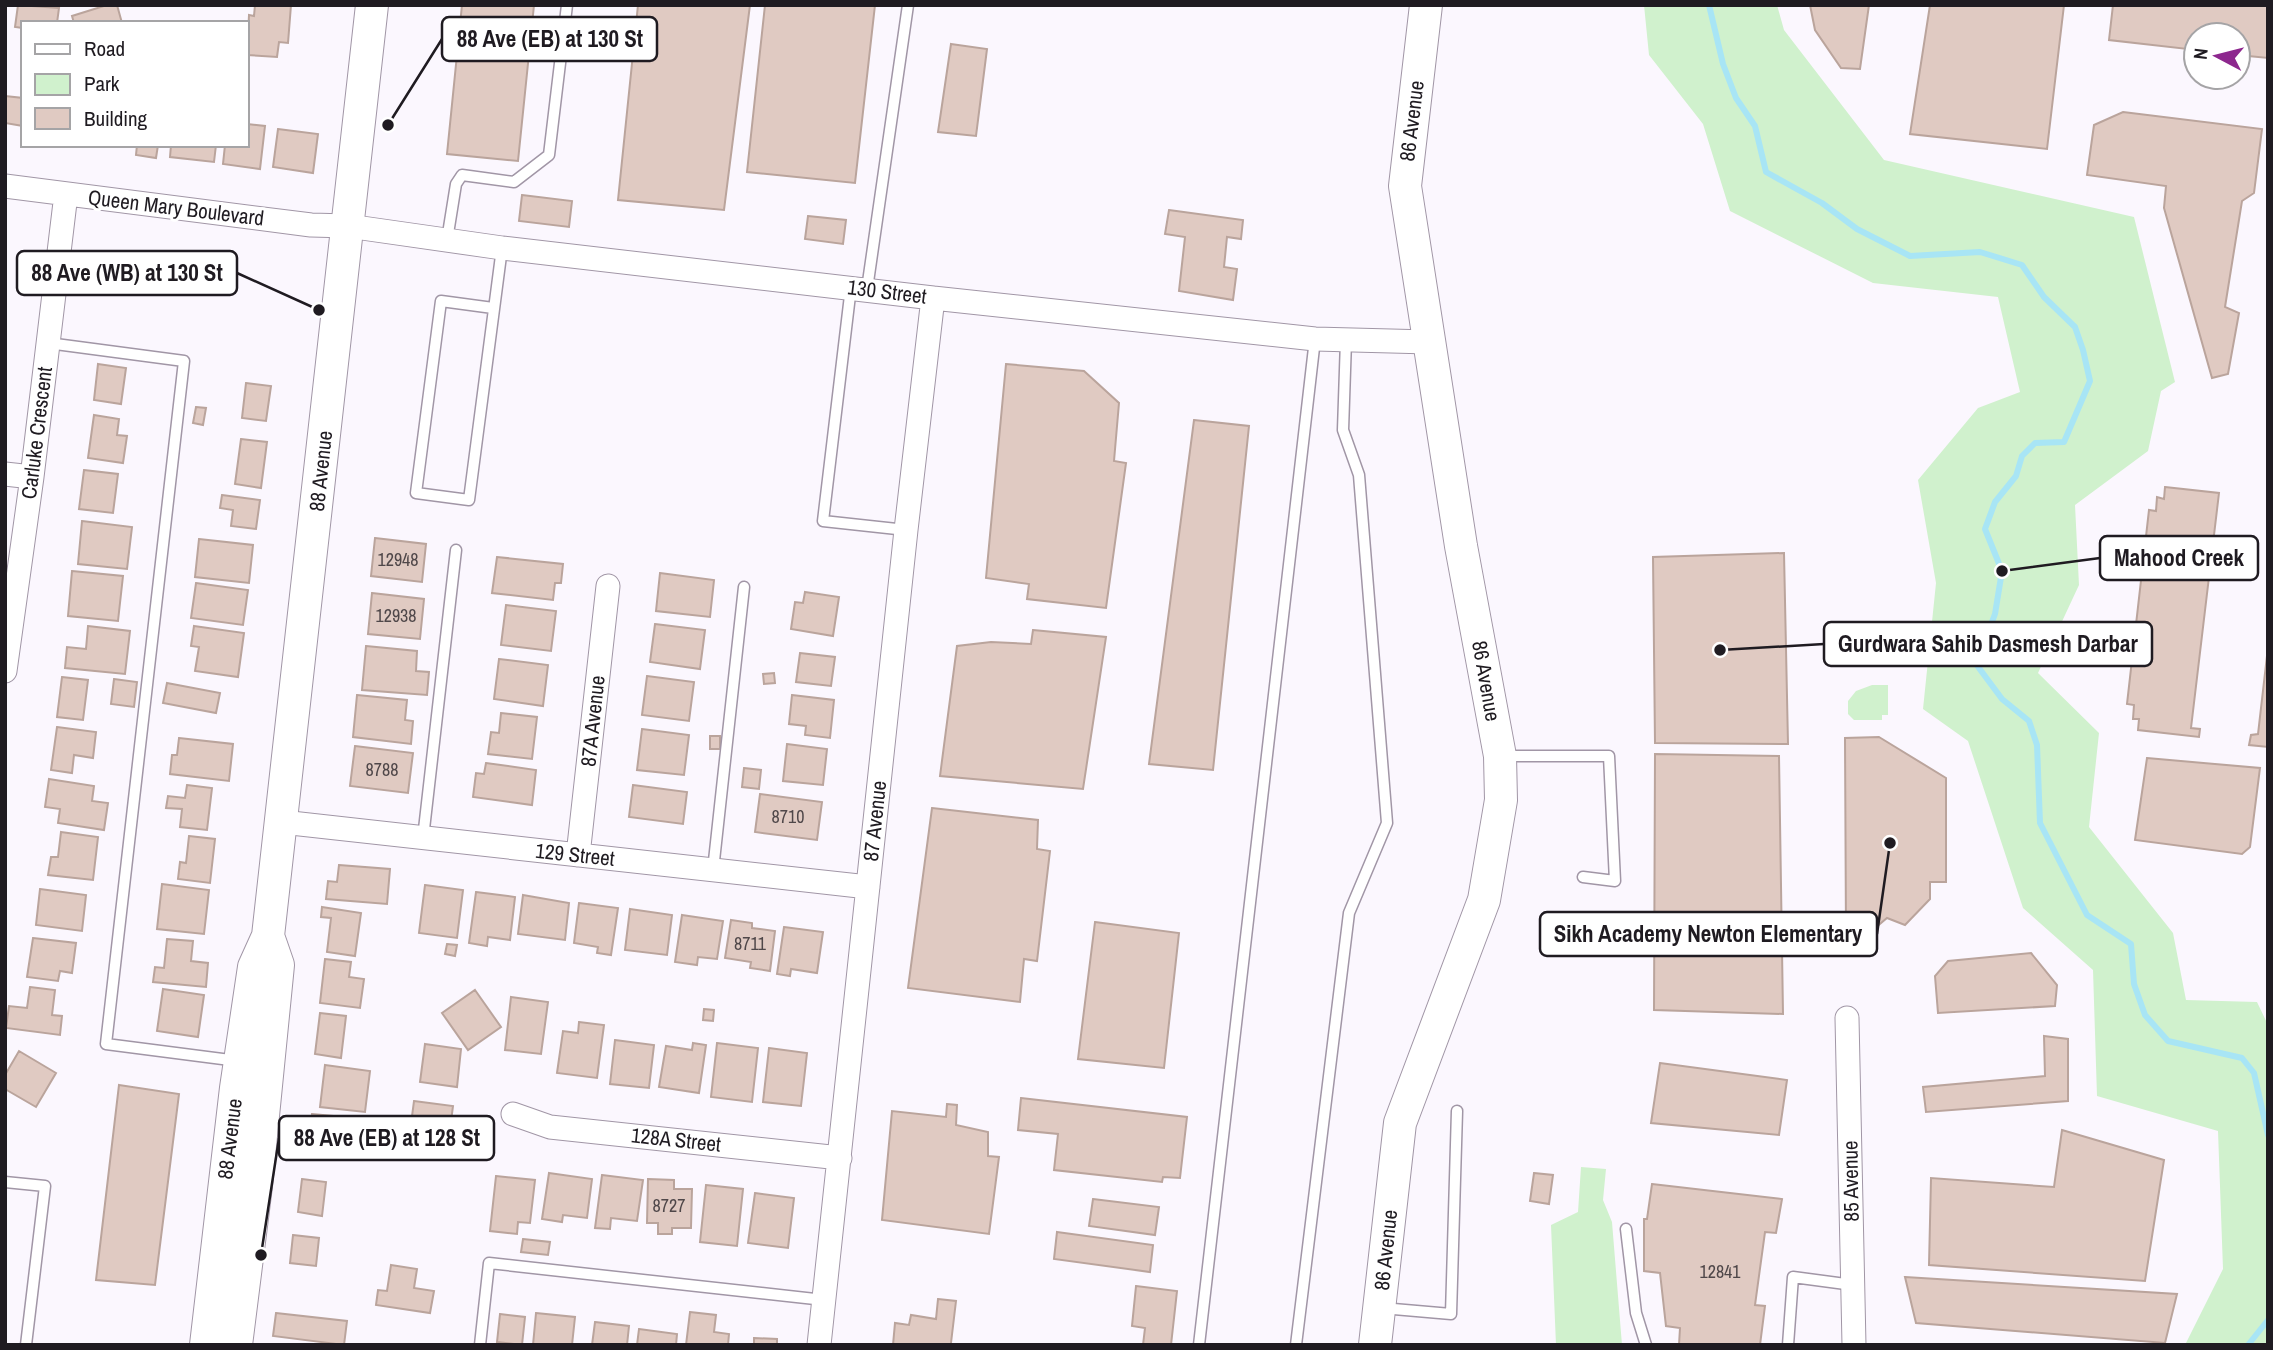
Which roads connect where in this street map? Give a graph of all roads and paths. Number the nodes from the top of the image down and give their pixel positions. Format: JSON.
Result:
{"nodes":[{"id":1,"x":372,"y":5,"type":"edge"},
{"id":2,"x":567,"y":5,"type":"edge"},
{"id":3,"x":908,"y":5,"type":"edge"},
{"id":4,"x":1426,"y":5,"type":"edge"},
{"id":5,"x":5,"y":186,"type":"edge"},
{"id":6,"x":66,"y":194,"type":"junction"},
{"id":7,"x":348,"y":226,"type":"junction"},
{"id":8,"x":447,"y":240,"type":"junction"},
{"id":9,"x":502,"y":248,"type":"junction"},
{"id":10,"x":859,"y":288,"type":"junction"},
{"id":11,"x":933,"y":298,"type":"junction"},
{"id":12,"x":493,"y":308,"type":"junction"},
{"id":13,"x":1315,"y":339,"type":"junction"},
{"id":14,"x":1346,"y":340,"type":"junction"},
{"id":15,"x":1429,"y":342,"type":"junction"},
{"id":16,"x":48,"y":343,"type":"junction"},
{"id":17,"x":5,"y":474,"type":"edge"},
{"id":18,"x":32,"y":477,"type":"junction"},
{"id":19,"x":906,"y":530,"type":"junction"},
{"id":20,"x":456,"y":551,"type":"dead end"},
{"id":21,"x":608,"y":586,"type":"dead end"},
{"id":22,"x":744,"y":587,"type":"dead end"},
{"id":23,"x":5,"y":671,"type":"edge"},
{"id":24,"x":1500,"y":756,"type":"junction"},
{"id":25,"x":282,"y":822,"type":"junction"},
{"id":26,"x":423,"y":838,"type":"junction"},
{"id":27,"x":578,"y":855,"type":"junction"},
{"id":28,"x":712,"y":870,"type":"junction"},
{"id":29,"x":1583,"y":877,"type":"dead end"},
{"id":30,"x":868,"y":887,"type":"junction"},
{"id":31,"x":268,"y":936,"type":"junction"},
{"id":32,"x":1847,"y":1018,"type":"dead end"},
{"id":33,"x":241,"y":1062,"type":"junction"},
{"id":34,"x":1457,"y":1111,"type":"dead end"},
{"id":35,"x":513,"y":1114,"type":"dead end"},
{"id":36,"x":840,"y":1158,"type":"junction"},
{"id":37,"x":5,"y":1182,"type":"edge"},
{"id":38,"x":1626,"y":1229,"type":"dead end"},
{"id":39,"x":1853,"y":1285,"type":"junction"},
{"id":40,"x":824,"y":1300,"type":"junction"},
{"id":41,"x":1379,"y":1308,"type":"junction"},
{"id":42,"x":26,"y":1345,"type":"edge"},
{"id":43,"x":206,"y":1345,"type":"edge"},
{"id":44,"x":236,"y":1345,"type":"edge"},
{"id":45,"x":480,"y":1345,"type":"edge"},
{"id":46,"x":819,"y":1345,"type":"edge"},
{"id":47,"x":1199,"y":1345,"type":"edge"},
{"id":48,"x":1296,"y":1345,"type":"edge"},
{"id":49,"x":1375,"y":1345,"type":"edge"},
{"id":50,"x":1646,"y":1345,"type":"edge"},
{"id":51,"x":1788,"y":1345,"type":"edge"},
{"id":52,"x":1854,"y":1345,"type":"edge"}],
"edges":[{"from":1,"to":7,"type":"main road","name":"88 Avenue"},
{"from":2,"to":8,"type":"lane"},
{"from":3,"to":10,"type":"lane"},
{"from":4,"to":15,"type":"main road","name":"86 Avenue"},
{"from":5,"to":6,"type":"street","name":"Queen Mary Boulevard"},
{"from":6,"to":7,"type":"street","name":"Queen Mary Boulevard"},
{"from":6,"to":16,"type":"street","name":"Carluke Crescent"},
{"from":7,"to":8,"type":"street","name":"130 Street"},
{"from":7,"to":25,"type":"main road","name":"88 Avenue"},
{"from":8,"to":9,"type":"street","name":"130 Street"},
{"from":9,"to":10,"type":"street","name":"130 Street"},
{"from":9,"to":12,"type":"lane"},
{"from":10,"to":11,"type":"street","name":"130 Street"},
{"from":10,"to":19,"type":"lane"},
{"from":11,"to":13,"type":"street","name":"130 Street"},
{"from":11,"to":19,"type":"street","name":"87 Avenue"},
{"from":12,"to":12,"type":"lane"},
{"from":13,"to":14,"type":"street","name":"130 Street"},
{"from":13,"to":47,"type":"lane"},
{"from":14,"to":15,"type":"street","name":"130 Street"},
{"from":14,"to":48,"type":"lane"},
{"from":15,"to":24,"type":"main road","name":"86 Avenue"},
{"from":16,"to":18,"type":"street","name":"Carluke Crescent"},
{"from":16,"to":33,"type":"lane"},
{"from":17,"to":18,"type":"street"},
{"from":18,"to":23,"type":"street","name":"Carluke Crescent"},
{"from":19,"to":30,"type":"street","name":"87 Avenue"},
{"from":20,"to":26,"type":"lane"},
{"from":21,"to":27,"type":"street","name":"87A Avenue"},
{"from":22,"to":28,"type":"lane"},
{"from":24,"to":29,"type":"lane"},
{"from":24,"to":41,"type":"main road","name":"86 Avenue"},
{"from":25,"to":26,"type":"street","name":"129 Street"},
{"from":25,"to":31,"type":"main road","name":"88 Avenue"},
{"from":26,"to":27,"type":"street","name":"129 Street"},
{"from":27,"to":28,"type":"street","name":"129 Street"},
{"from":28,"to":30,"type":"street","name":"129 Street"},
{"from":30,"to":36,"type":"street","name":"87 Avenue"},
{"from":31,"to":33,"type":"main road","name":"88 Avenue"},
{"from":31,"to":44,"type":"main road","name":"88 Avenue"},
{"from":32,"to":39,"type":"street","name":"85 Avenue"},
{"from":33,"to":43,"type":"main road","name":"88 Avenue"},
{"from":34,"to":41,"type":"lane"},
{"from":35,"to":36,"type":"street","name":"128A Street"},
{"from":36,"to":40,"type":"street","name":"87 Avenue"},
{"from":37,"to":42,"type":"lane"},
{"from":38,"to":50,"type":"lane"},
{"from":39,"to":51,"type":"lane"},
{"from":39,"to":52,"type":"street","name":"85 Avenue"},
{"from":40,"to":45,"type":"lane"},
{"from":40,"to":46,"type":"street","name":"87 Avenue"},
{"from":41,"to":49,"type":"main road","name":"86 Avenue"}]}
